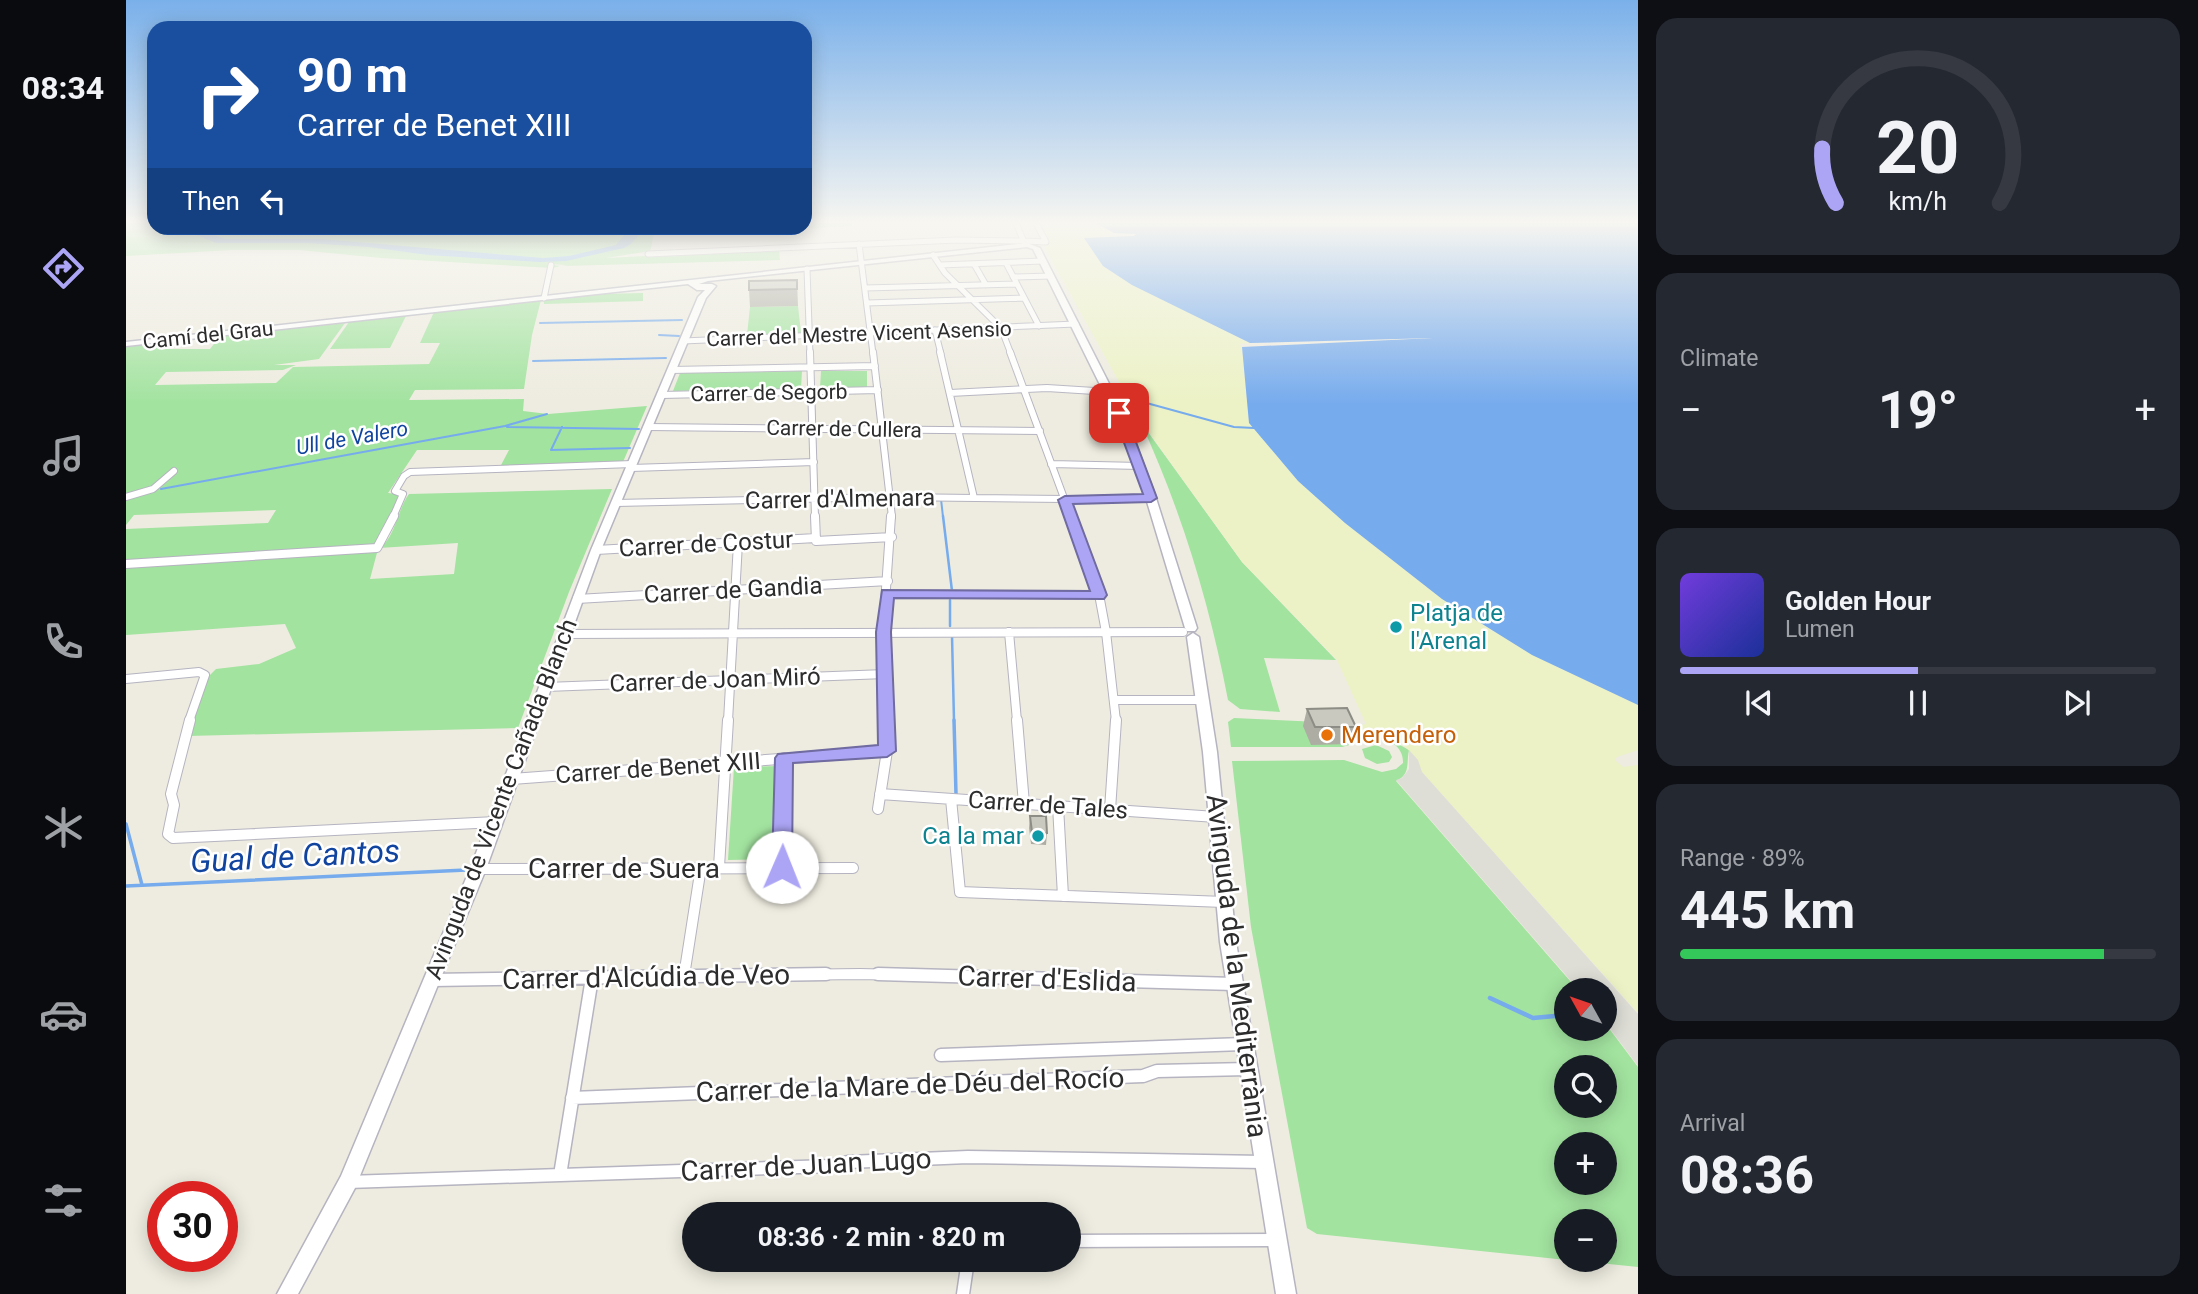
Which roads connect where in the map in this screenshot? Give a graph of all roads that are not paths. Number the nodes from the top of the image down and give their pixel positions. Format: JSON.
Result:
{"nodes":[{"id":1,"x":547,"y":283,"type":"edge"},
{"id":2,"x":712,"y":283,"type":"edge"},
{"id":3,"x":808,"y":283,"type":"edge"},
{"id":4,"x":864,"y":283,"type":"edge"},
{"id":5,"x":1055,"y":283,"type":"edge"},
{"id":6,"x":1017,"y":284,"type":"joint"},
{"id":7,"x":958,"y":285,"type":"junction"},
{"id":8,"x":986,"y":285,"type":"joint"},
{"id":9,"x":703,"y":286,"type":"junction"},
{"id":10,"x":865,"y":288,"type":"junction"},
{"id":11,"x":544,"y":298,"type":"junction"},
{"id":12,"x":1024,"y":298,"type":"junction"},
{"id":13,"x":972,"y":299,"type":"junction"},
{"id":14,"x":867,"y":303,"type":"junction"},
{"id":15,"x":1076,"y":324,"type":"junction"},
{"id":16,"x":1039,"y":326,"type":"junction"},
{"id":17,"x":1002,"y":328,"type":"junction"},
{"id":18,"x":935,"y":330,"type":"junction"},
{"id":19,"x":870,"y":333,"type":"junction"},
{"id":20,"x":810,"y":336,"type":"junction"},
{"id":21,"x":683,"y":341,"type":"junction"},
{"id":22,"x":126,"y":344,"type":"edge"},
{"id":23,"x":875,"y":366,"type":"junction"},
{"id":24,"x":811,"y":367,"type":"junction"},
{"id":25,"x":671,"y":370,"type":"junction"},
{"id":26,"x":878,"y":390,"type":"junction"},
{"id":27,"x":1025,"y":391,"type":"junction"},
{"id":28,"x":811,"y":392,"type":"junction"},
{"id":29,"x":950,"y":393,"type":"junction"},
{"id":30,"x":1110,"y":393,"type":"junction"},
{"id":31,"x":661,"y":395,"type":"junction"},
{"id":32,"x":648,"y":427,"type":"junction"},
{"id":33,"x":813,"y":429,"type":"junction"},
{"id":34,"x":883,"y":429,"type":"junction"},
{"id":35,"x":958,"y":430,"type":"junction"},
{"id":36,"x":1040,"y":431,"type":"junction"},
{"id":37,"x":814,"y":462,"type":"junction"},
{"id":38,"x":1051,"y":464,"type":"junction"},
{"id":39,"x":631,"y":466,"type":"junction"},
{"id":40,"x":1140,"y":466,"type":"junction"},
{"id":41,"x":174,"y":471,"type":"dead end"},
{"id":42,"x":126,"y":497,"type":"edge"},
{"id":43,"x":891,"y":497,"type":"junction"},
{"id":44,"x":815,"y":498,"type":"junction"},
{"id":45,"x":974,"y":498,"type":"junction"},
{"id":46,"x":1151,"y":498,"type":"junction"},
{"id":47,"x":1065,"y":500,"type":"junction"},
{"id":48,"x":616,"y":503,"type":"junction"},
{"id":49,"x":892,"y":537,"type":"junction"},
{"id":50,"x":816,"y":540,"type":"junction"},
{"id":51,"x":738,"y":543,"type":"junction"},
{"id":52,"x":596,"y":550,"type":"junction"},
{"id":53,"x":126,"y":564,"type":"edge"},
{"id":54,"x":888,"y":581,"type":"junction"},
{"id":55,"x":736,"y":590,"type":"junction"},
{"id":56,"x":887,"y":594,"type":"junction"},
{"id":57,"x":1099,"y":595,"type":"junction"},
{"id":58,"x":577,"y":599,"type":"junction"},
{"id":59,"x":883,"y":632,"type":"junction"},
{"id":60,"x":1009,"y":632,"type":"junction"},
{"id":61,"x":1106,"y":632,"type":"junction"},
{"id":62,"x":1189,"y":632,"type":"junction"},
{"id":63,"x":733,"y":633,"type":"junction"},
{"id":64,"x":565,"y":634,"type":"junction"},
{"id":65,"x":884,"y":674,"type":"junction"},
{"id":66,"x":126,"y":679,"type":"edge"},
{"id":67,"x":730,"y":679,"type":"junction"},
{"id":68,"x":545,"y":687,"type":"junction"},
{"id":69,"x":1115,"y":700,"type":"junction"},
{"id":70,"x":1203,"y":700,"type":"junction"},
{"id":71,"x":887,"y":751,"type":"junction"},
{"id":72,"x":784,"y":758,"type":"junction"},
{"id":73,"x":725,"y":762,"type":"junction"},
{"id":74,"x":512,"y":779,"type":"junction"},
{"id":75,"x":880,"y":794,"type":"junction"},
{"id":76,"x":951,"y":799,"type":"junction"},
{"id":77,"x":1024,"y":804,"type":"junction"},
{"id":78,"x":1058,"y":806,"type":"junction"},
{"id":79,"x":878,"y":809,"type":"dead end"},
{"id":80,"x":1110,"y":810,"type":"junction"},
{"id":81,"x":1216,"y":817,"type":"junction"},
{"id":82,"x":491,"y":821,"type":"junction"},
{"id":83,"x":701,"y":867,"type":"junction"},
{"id":84,"x":719,"y":867,"type":"junction"},
{"id":85,"x":782,"y":867,"type":"junction"},
{"id":86,"x":853,"y":868,"type":"dead end"},
{"id":87,"x":478,"y":869,"type":"junction"},
{"id":88,"x":1063,"y":896,"type":"junction"},
{"id":89,"x":1224,"y":902,"type":"junction"},
{"id":90,"x":860,"y":974,"type":"joint"},
{"id":91,"x":684,"y":976,"type":"junction"},
{"id":92,"x":592,"y":978,"type":"junction"},
{"id":93,"x":432,"y":980,"type":"junction"},
{"id":94,"x":1234,"y":984,"type":"junction"},
{"id":95,"x":1243,"y":1044,"type":"junction"},
{"id":96,"x":941,"y":1055,"type":"dead end"},
{"id":97,"x":1248,"y":1069,"type":"junction"},
{"id":98,"x":572,"y":1098,"type":"junction"},
{"id":99,"x":1263,"y":1162,"type":"junction"},
{"id":100,"x":560,"y":1175,"type":"junction"},
{"id":101,"x":348,"y":1182,"type":"junction"},
{"id":102,"x":1276,"y":1240,"type":"junction"},
{"id":103,"x":1081,"y":1241,"type":"edge"},
{"id":104,"x":966,"y":1272,"type":"edge"},
{"id":105,"x":287,"y":1294,"type":"edge"},
{"id":106,"x":963,"y":1294,"type":"edge"},
{"id":107,"x":1286,"y":1294,"type":"edge"}],
"edges":[{"from":1,"to":11,"type":"street"},
{"from":2,"to":9,"type":"street","name":"Camí del Grau"},
{"from":3,"to":20,"type":"street"},
{"from":4,"to":10,"type":"street"},
{"from":5,"to":15,"type":"street","name":"Avinguda de la Mediterrània"},
{"from":6,"to":8,"type":"street"},
{"from":6,"to":12,"type":"street"},
{"from":7,"to":8,"type":"street"},
{"from":7,"to":10,"type":"street"},
{"from":7,"to":13,"type":"street"},
{"from":9,"to":11,"type":"street","name":"Camí del Grau"},
{"from":9,"to":21,"type":"street","name":"Avinguda de Vicente Cañada Blanch"},
{"from":10,"to":14,"type":"street"},
{"from":11,"to":22,"type":"street","name":"Camí del Grau"},
{"from":12,"to":13,"type":"street"},
{"from":12,"to":16,"type":"street"},
{"from":13,"to":14,"type":"street"},
{"from":13,"to":17,"type":"street"},
{"from":14,"to":19,"type":"street"},
{"from":15,"to":16,"type":"street","name":"Carrer del Mestre Vicent Asensio"},
{"from":15,"to":30,"type":"street","name":"Avinguda de la Mediterrània"},
{"from":16,"to":17,"type":"street","name":"Carrer del Mestre Vicent Asensio"},
{"from":17,"to":18,"type":"street","name":"Carrer del Mestre Vicent Asensio"},
{"from":17,"to":27,"type":"street"},
{"from":18,"to":19,"type":"street","name":"Carrer del Mestre Vicent Asensio"},
{"from":18,"to":29,"type":"street"},
{"from":19,"to":20,"type":"street","name":"Carrer del Mestre Vicent Asensio"},
{"from":19,"to":23,"type":"street"},
{"from":20,"to":21,"type":"street","name":"Carrer del Mestre Vicent Asensio"},
{"from":20,"to":24,"type":"street"},
{"from":21,"to":25,"type":"street","name":"Avinguda de Vicente Cañada Blanch"},
{"from":23,"to":24,"type":"street"},
{"from":23,"to":26,"type":"street"},
{"from":24,"to":25,"type":"street"},
{"from":24,"to":28,"type":"street"},
{"from":25,"to":31,"type":"street","name":"Avinguda de Vicente Cañada Blanch"},
{"from":26,"to":28,"type":"street","name":"Carrer de Segorb"},
{"from":26,"to":34,"type":"street"},
{"from":27,"to":29,"type":"street"},
{"from":27,"to":30,"type":"street"},
{"from":27,"to":36,"type":"street"},
{"from":28,"to":31,"type":"street","name":"Carrer de Segorb"},
{"from":28,"to":33,"type":"street"},
{"from":29,"to":35,"type":"street"},
{"from":30,"to":40,"type":"street","name":"Avinguda de la Mediterrània"},
{"from":31,"to":32,"type":"street","name":"Avinguda de Vicente Cañada Blanch"},
{"from":32,"to":33,"type":"street","name":"Carrer de Cullera"},
{"from":32,"to":39,"type":"street","name":"Avinguda de Vicente Cañada Blanch"},
{"from":33,"to":34,"type":"street","name":"Carrer de Cullera"},
{"from":33,"to":37,"type":"street"},
{"from":34,"to":35,"type":"street","name":"Carrer de Cullera"},
{"from":34,"to":43,"type":"street"},
{"from":35,"to":36,"type":"street","name":"Carrer de Cullera"},
{"from":35,"to":45,"type":"street"},
{"from":36,"to":38,"type":"street"},
{"from":37,"to":39,"type":"street"},
{"from":37,"to":44,"type":"street"},
{"from":38,"to":40,"type":"street"},
{"from":38,"to":47,"type":"street"},
{"from":39,"to":48,"type":"street","name":"Avinguda de Vicente Cañada Blanch"},
{"from":39,"to":53,"type":"street"},
{"from":40,"to":46,"type":"street","name":"Avinguda de la Mediterrània"},
{"from":41,"to":42,"type":"street"},
{"from":43,"to":44,"type":"street","name":"Carrer d'Almenara"},
{"from":43,"to":45,"type":"street","name":"Carrer d'Almenara"},
{"from":43,"to":49,"type":"street"},
{"from":44,"to":48,"type":"street","name":"Carrer d'Almenara"},
{"from":44,"to":50,"type":"street"},
{"from":45,"to":47,"type":"street","name":"Carrer d'Almenara"},
{"from":46,"to":47,"type":"street","name":"Carrer d'Almenara"},
{"from":46,"to":62,"type":"street","name":"Avinguda de la Mediterrània"},
{"from":47,"to":57,"type":"street"},
{"from":48,"to":52,"type":"street","name":"Avinguda de Vicente Cañada Blanch"},
{"from":49,"to":50,"type":"street","name":"Carrer de Costur"},
{"from":49,"to":54,"type":"street"},
{"from":50,"to":51,"type":"street","name":"Carrer de Costur"},
{"from":51,"to":52,"type":"street","name":"Carrer de Costur"},
{"from":51,"to":55,"type":"street"},
{"from":52,"to":58,"type":"street","name":"Avinguda de Vicente Cañada Blanch"},
{"from":54,"to":55,"type":"street","name":"Carrer de Gandia"},
{"from":54,"to":56,"type":"street"},
{"from":55,"to":58,"type":"street","name":"Carrer de Gandia"},
{"from":55,"to":63,"type":"street"},
{"from":56,"to":57,"type":"street"},
{"from":56,"to":59,"type":"street"},
{"from":57,"to":61,"type":"street"},
{"from":58,"to":64,"type":"street","name":"Avinguda de Vicente Cañada Blanch"},
{"from":59,"to":60,"type":"street"},
{"from":59,"to":63,"type":"street"},
{"from":59,"to":65,"type":"street"},
{"from":60,"to":61,"type":"street"},
{"from":60,"to":77,"type":"street"},
{"from":61,"to":62,"type":"street"},
{"from":61,"to":69,"type":"street"},
{"from":62,"to":70,"type":"street","name":"Avinguda de la Mediterrània"},
{"from":63,"to":64,"type":"street"},
{"from":63,"to":67,"type":"street"},
{"from":64,"to":68,"type":"street","name":"Avinguda de Vicente Cañada Blanch"},
{"from":65,"to":67,"type":"street","name":"Carrer de Joan Miró"},
{"from":65,"to":71,"type":"street"},
{"from":66,"to":82,"type":"street"},
{"from":67,"to":68,"type":"street","name":"Carrer de Joan Miró"},
{"from":67,"to":73,"type":"street"},
{"from":68,"to":74,"type":"street","name":"Avinguda de Vicente Cañada Blanch"},
{"from":69,"to":70,"type":"street"},
{"from":69,"to":80,"type":"street"},
{"from":70,"to":81,"type":"street","name":"Avinguda de la Mediterrània"},
{"from":71,"to":72,"type":"street","name":"Carrer de Benet XIII"},
{"from":71,"to":75,"type":"street"},
{"from":72,"to":73,"type":"street","name":"Carrer de Benet XIII"},
{"from":72,"to":85,"type":"street"},
{"from":73,"to":74,"type":"street","name":"Carrer de Benet XIII"},
{"from":73,"to":84,"type":"street"},
{"from":74,"to":82,"type":"street","name":"Avinguda de Vicente Cañada Blanch"},
{"from":75,"to":76,"type":"street","name":"Carrer de Tales"},
{"from":75,"to":79,"type":"street"},
{"from":76,"to":77,"type":"street","name":"Carrer de Tales"},
{"from":76,"to":88,"type":"street"},
{"from":77,"to":78,"type":"street","name":"Carrer de Tales"},
{"from":78,"to":80,"type":"street","name":"Carrer de Tales"},
{"from":78,"to":88,"type":"street"},
{"from":80,"to":81,"type":"street","name":"Carrer de Tales"},
{"from":81,"to":89,"type":"street","name":"Avinguda de la Mediterrània"},
{"from":82,"to":87,"type":"street","name":"Avinguda de Vicente Cañada Blanch"},
{"from":83,"to":84,"type":"street","name":"Carrer de Suera"},
{"from":83,"to":87,"type":"street","name":"Carrer de Suera"},
{"from":83,"to":91,"type":"street"},
{"from":84,"to":85,"type":"street","name":"Carrer de Suera"},
{"from":85,"to":86,"type":"street","name":"Carrer de Suera"},
{"from":87,"to":93,"type":"street","name":"Avinguda de Vicente Cañada Blanch"},
{"from":88,"to":89,"type":"street"},
{"from":89,"to":94,"type":"street","name":"Avinguda de la Mediterrània"},
{"from":90,"to":91,"type":"street","name":"Carrer d'Alcúdia de Veo"},
{"from":90,"to":94,"type":"street","name":"Carrer d'Eslida"},
{"from":91,"to":92,"type":"street","name":"Carrer d'Alcúdia de Veo"},
{"from":92,"to":93,"type":"street","name":"Carrer d'Alcúdia de Veo"},
{"from":92,"to":98,"type":"street"},
{"from":93,"to":101,"type":"street","name":"Avinguda de Vicente Cañada Blanch"},
{"from":94,"to":95,"type":"street","name":"Avinguda de la Mediterrània"},
{"from":95,"to":96,"type":"street"},
{"from":95,"to":97,"type":"street","name":"Avinguda de la Mediterrània"},
{"from":97,"to":98,"type":"street","name":"Carrer de la Mare de Déu del Rocío"},
{"from":97,"to":99,"type":"street","name":"Avinguda de la Mediterrània"},
{"from":98,"to":100,"type":"street"},
{"from":99,"to":100,"type":"street","name":"Carrer de Juan Lugo"},
{"from":99,"to":102,"type":"street","name":"Avinguda de la Mediterrània"},
{"from":100,"to":101,"type":"street","name":"Carrer de Juan Lugo"},
{"from":101,"to":105,"type":"street","name":"Avinguda de Vicente Cañada Blanch"},
{"from":102,"to":103,"type":"street"},
{"from":102,"to":107,"type":"street","name":"Avinguda de la Mediterrània"},
{"from":104,"to":106,"type":"street"}]}
